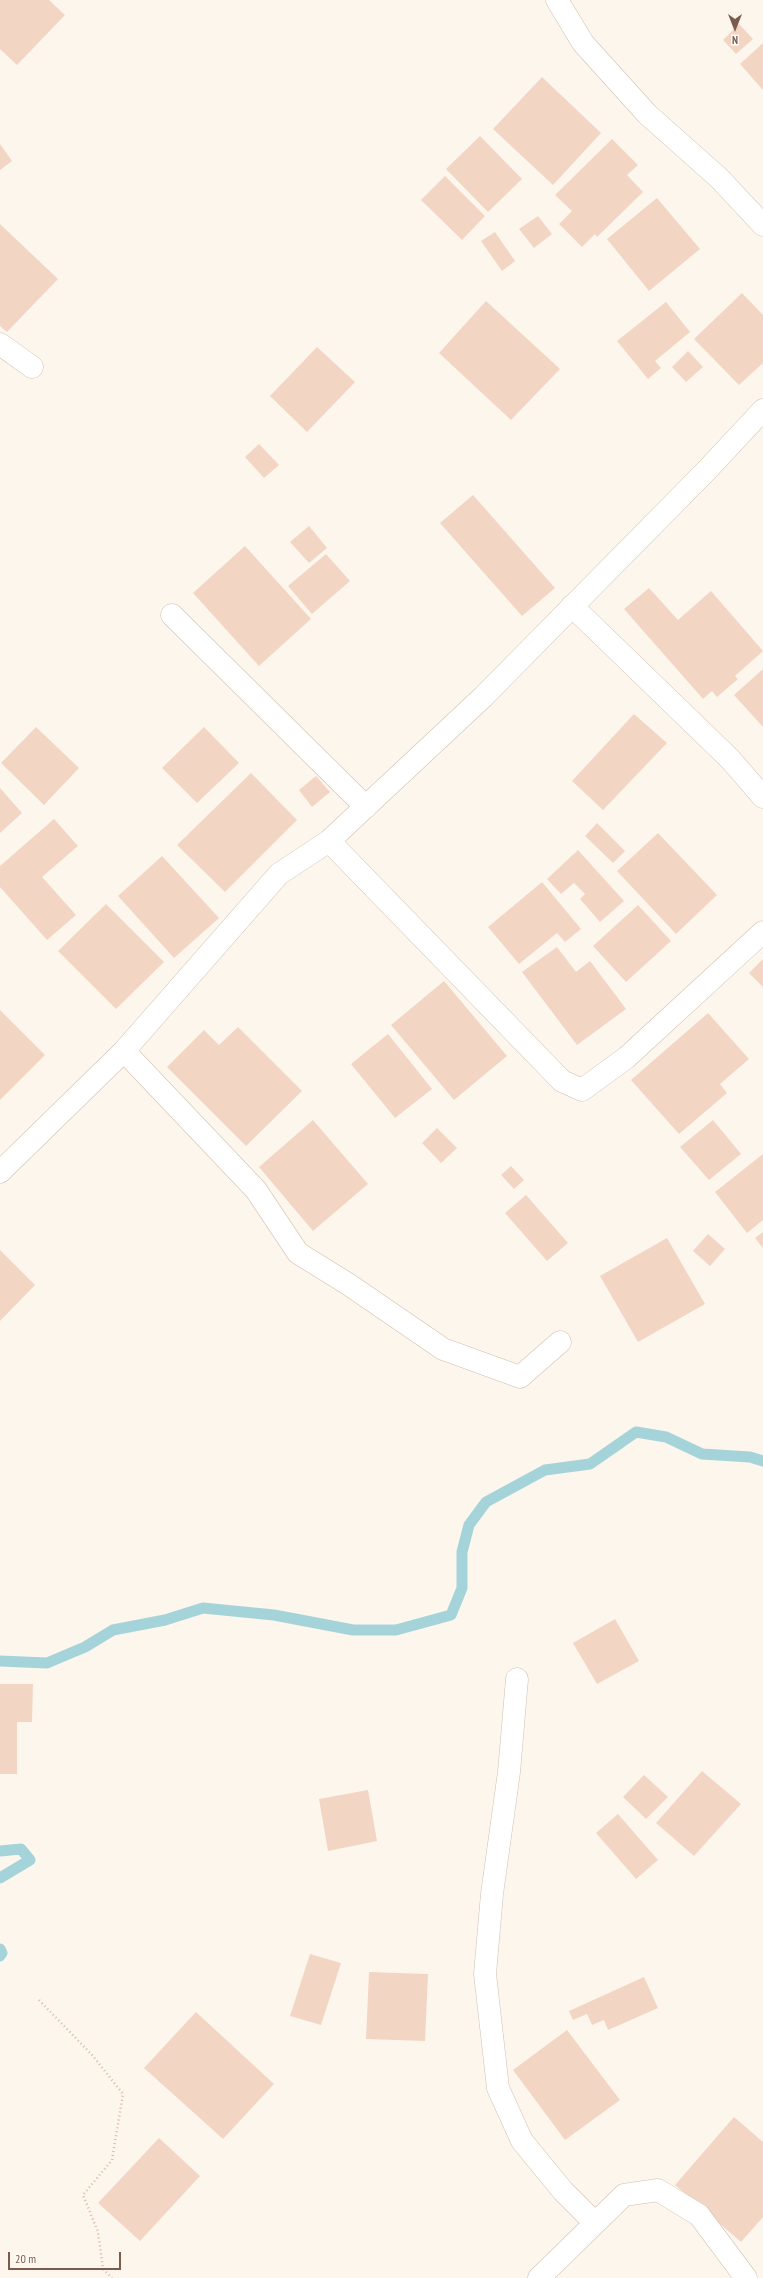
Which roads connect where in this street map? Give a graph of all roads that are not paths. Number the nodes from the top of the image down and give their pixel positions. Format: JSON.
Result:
{"nodes":[{"id":1,"x":558,"y":0,"type":"edge"},
{"id":2,"x":763,"y":225,"type":"edge"},
{"id":3,"x":0,"y":344,"type":"edge"},
{"id":4,"x":32,"y":367,"type":"dead end"},
{"id":5,"x":763,"y":410,"type":"edge"},
{"id":6,"x":572,"y":606,"type":"junction"},
{"id":7,"x":172,"y":615,"type":"dead end"},
{"id":8,"x":763,"y":797,"type":"edge"},
{"id":9,"x":366,"y":807,"type":"junction"},
{"id":10,"x":329,"y":841,"type":"junction"},
{"id":11,"x":763,"y":932,"type":"edge"},
{"id":12,"x":124,"y":1051,"type":"junction"},
{"id":13,"x":0,"y":1172,"type":"edge"},
{"id":14,"x":560,"y":1342,"type":"dead end"},
{"id":15,"x":517,"y":1679,"type":"dead end"},
{"id":16,"x":595,"y":2223,"type":"junction"},
{"id":17,"x":539,"y":2278,"type":"edge"},
{"id":18,"x":746,"y":2278,"type":"edge"}],
"edges":[{"from":1,"to":2,"type":"street"},
{"from":3,"to":4,"type":"street"},
{"from":5,"to":6,"type":"street"},
{"from":6,"to":8,"type":"street"},
{"from":6,"to":9,"type":"street"},
{"from":7,"to":9,"type":"street"},
{"from":9,"to":10,"type":"street"},
{"from":10,"to":11,"type":"street"},
{"from":10,"to":12,"type":"street"},
{"from":12,"to":13,"type":"street"},
{"from":12,"to":14,"type":"street"},
{"from":15,"to":16,"type":"street"},
{"from":16,"to":17,"type":"street"},
{"from":16,"to":18,"type":"street"}]}
